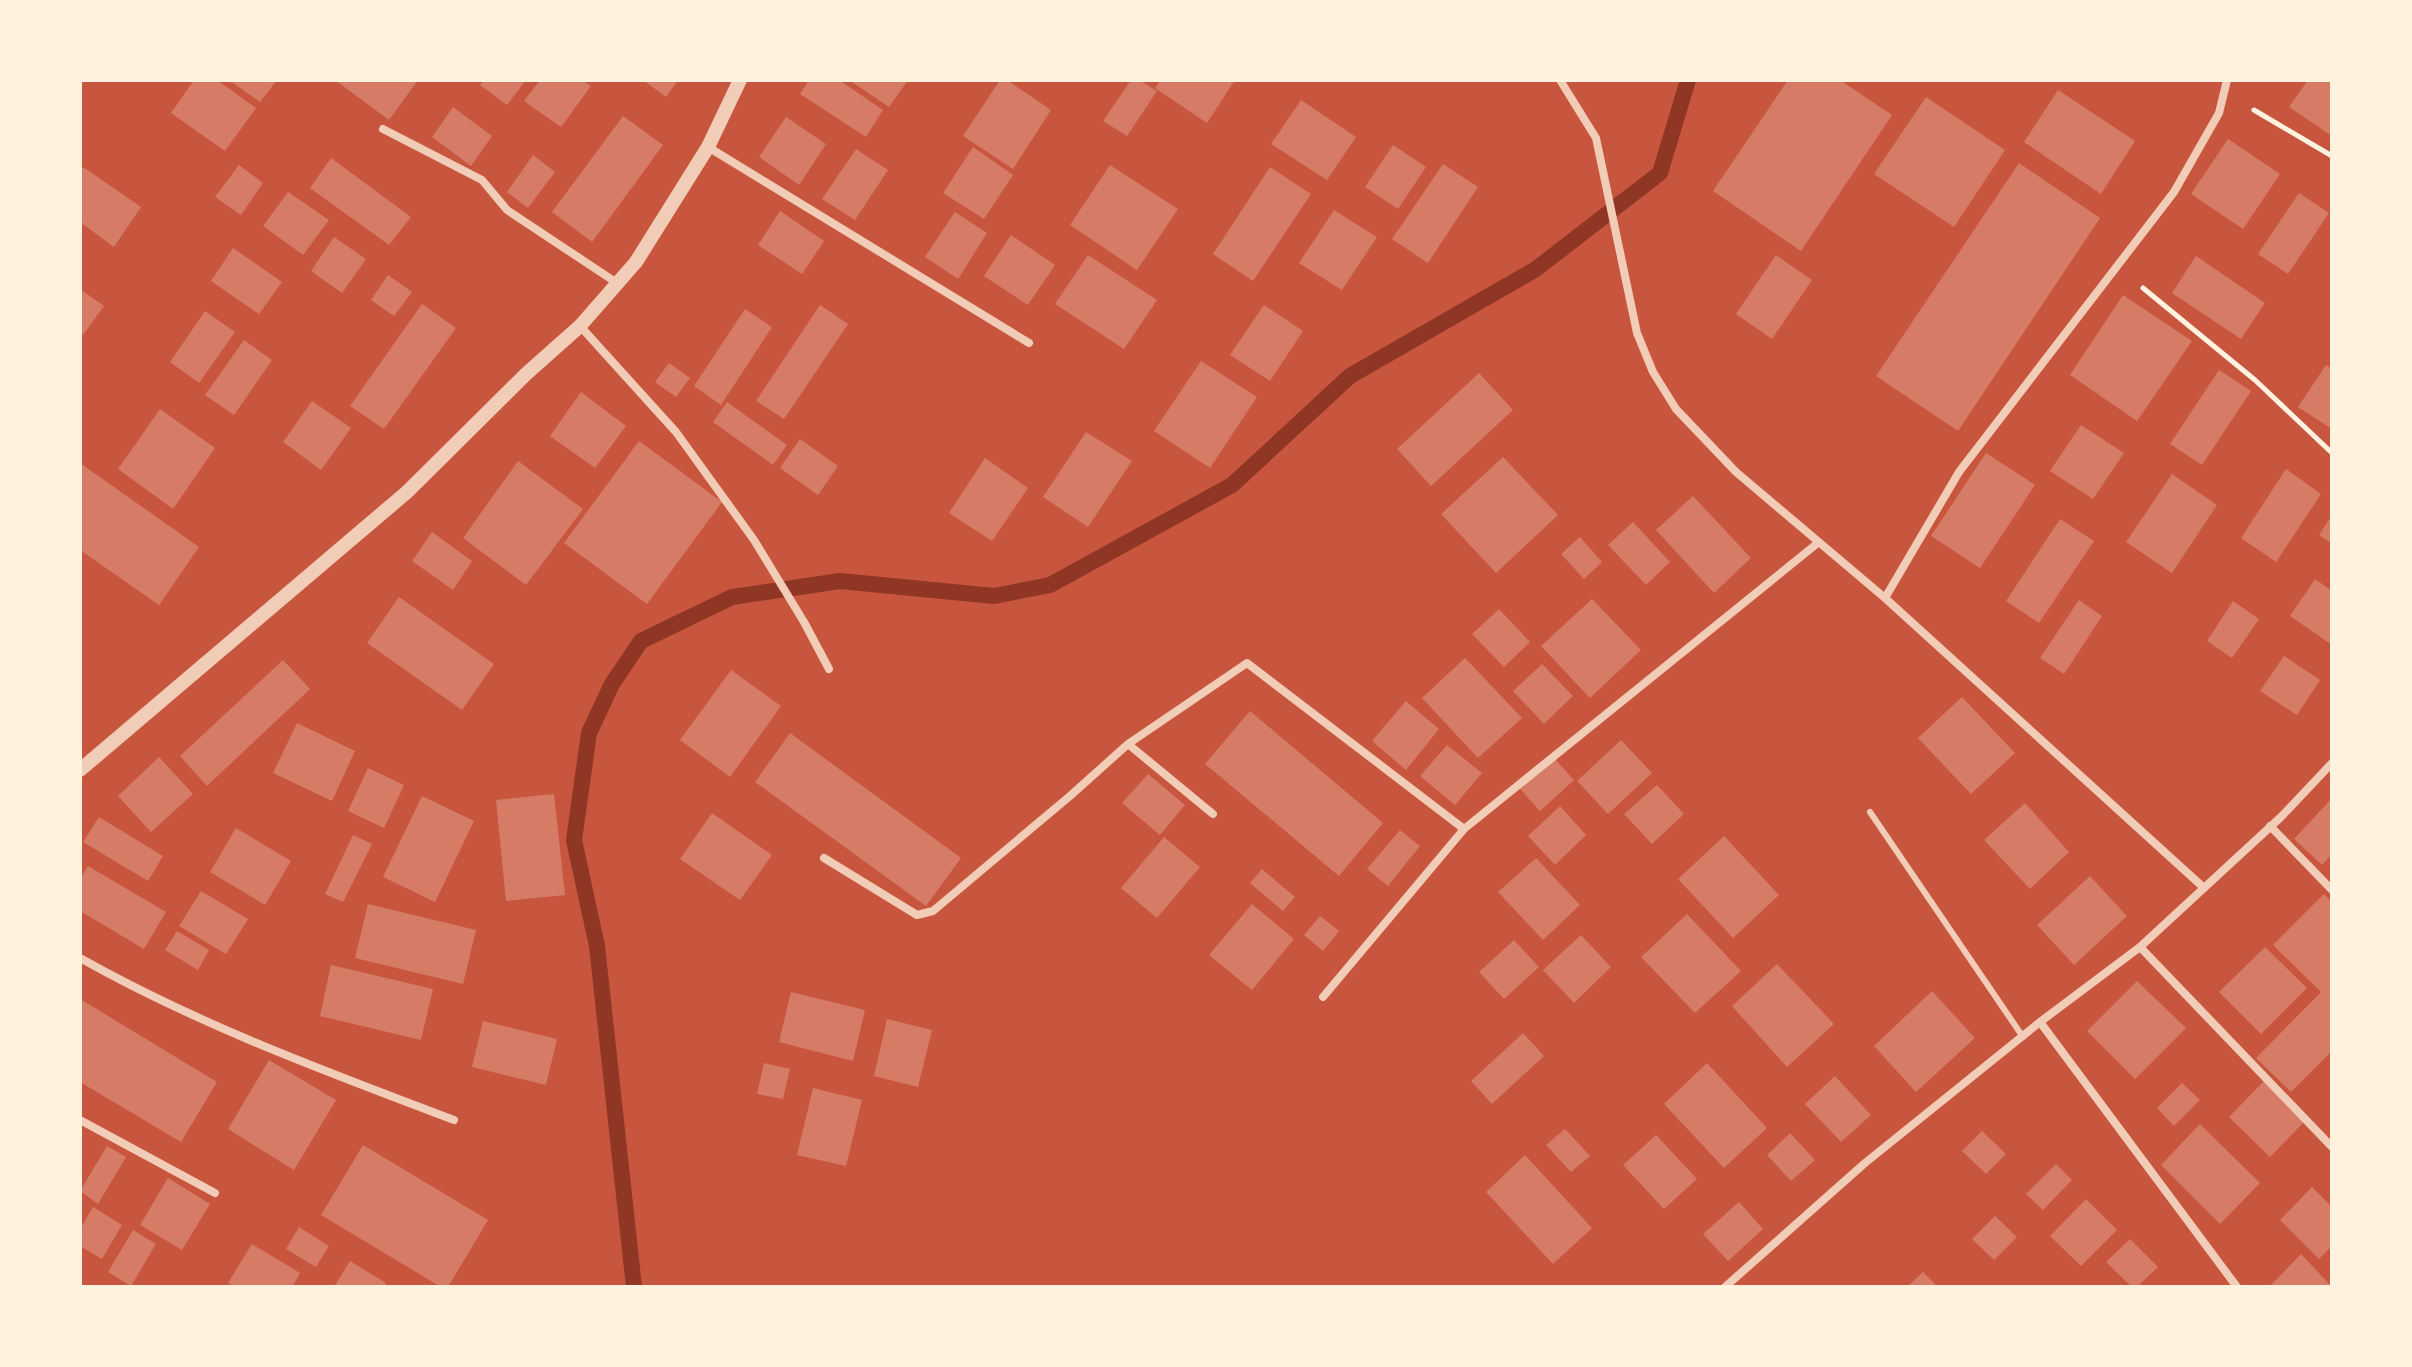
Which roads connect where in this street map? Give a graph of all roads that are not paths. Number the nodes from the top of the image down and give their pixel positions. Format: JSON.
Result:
{"nodes":[{"id":1,"x":740,"y":80,"type":"edge"},
{"id":2,"x":1560,"y":80,"type":"edge"},
{"id":3,"x":2227,"y":80,"type":"edge"},
{"id":4,"x":383,"y":129,"type":"dead end"},
{"id":5,"x":708,"y":147,"type":"junction"},
{"id":6,"x":617,"y":283,"type":"junction"},
{"id":7,"x":580,"y":326,"type":"junction"},
{"id":8,"x":1029,"y":343,"type":"dead end"},
{"id":9,"x":1819,"y":542,"type":"junction"},
{"id":10,"x":1885,"y":598,"type":"junction"},
{"id":11,"x":829,"y":669,"type":"dead end"},
{"id":12,"x":1128,"y":744,"type":"junction"},
{"id":13,"x":2332,"y":763,"type":"edge"},
{"id":14,"x":80,"y":770,"type":"edge"},
{"id":15,"x":1870,"y":812,"type":"dead end"},
{"id":16,"x":1213,"y":814,"type":"dead end"},
{"id":17,"x":2270,"y":826,"type":"junction"},
{"id":18,"x":1464,"y":829,"type":"junction"},
{"id":19,"x":824,"y":858,"type":"dead end"},
{"id":20,"x":2203,"y":887,"type":"junction"},
{"id":21,"x":2332,"y":890,"type":"edge"},
{"id":22,"x":2140,"y":947,"type":"junction"},
{"id":23,"x":80,"y":958,"type":"edge"},
{"id":24,"x":1323,"y":997,"type":"dead end"},
{"id":25,"x":2040,"y":1022,"type":"junction"},
{"id":26,"x":2023,"y":1037,"type":"junction"},
{"id":27,"x":80,"y":1120,"type":"edge"},
{"id":28,"x":454,"y":1120,"type":"dead end"},
{"id":29,"x":2332,"y":1147,"type":"edge"},
{"id":30,"x":215,"y":1193,"type":"dead end"},
{"id":31,"x":1725,"y":1287,"type":"edge"},
{"id":32,"x":2237,"y":1287,"type":"edge"}],
"edges":[{"from":1,"to":5,"type":"street"},
{"from":2,"to":9,"type":"street"},
{"from":3,"to":10,"type":"street"},
{"from":4,"to":6,"type":"street"},
{"from":5,"to":6,"type":"street"},
{"from":5,"to":8,"type":"street"},
{"from":6,"to":7,"type":"street"},
{"from":7,"to":11,"type":"street"},
{"from":7,"to":14,"type":"street"},
{"from":9,"to":10,"type":"street"},
{"from":9,"to":18,"type":"street"},
{"from":10,"to":20,"type":"street"},
{"from":12,"to":16,"type":"street"},
{"from":12,"to":18,"type":"street"},
{"from":12,"to":19,"type":"street"},
{"from":13,"to":17,"type":"street"},
{"from":15,"to":26,"type":"lane"},
{"from":17,"to":20,"type":"street"},
{"from":17,"to":21,"type":"street"},
{"from":18,"to":24,"type":"street"},
{"from":20,"to":22,"type":"street"},
{"from":22,"to":25,"type":"street"},
{"from":22,"to":29,"type":"street"},
{"from":23,"to":28,"type":"street"},
{"from":25,"to":26,"type":"street"},
{"from":25,"to":32,"type":"street"},
{"from":26,"to":31,"type":"street"},
{"from":27,"to":30,"type":"street"}]}
